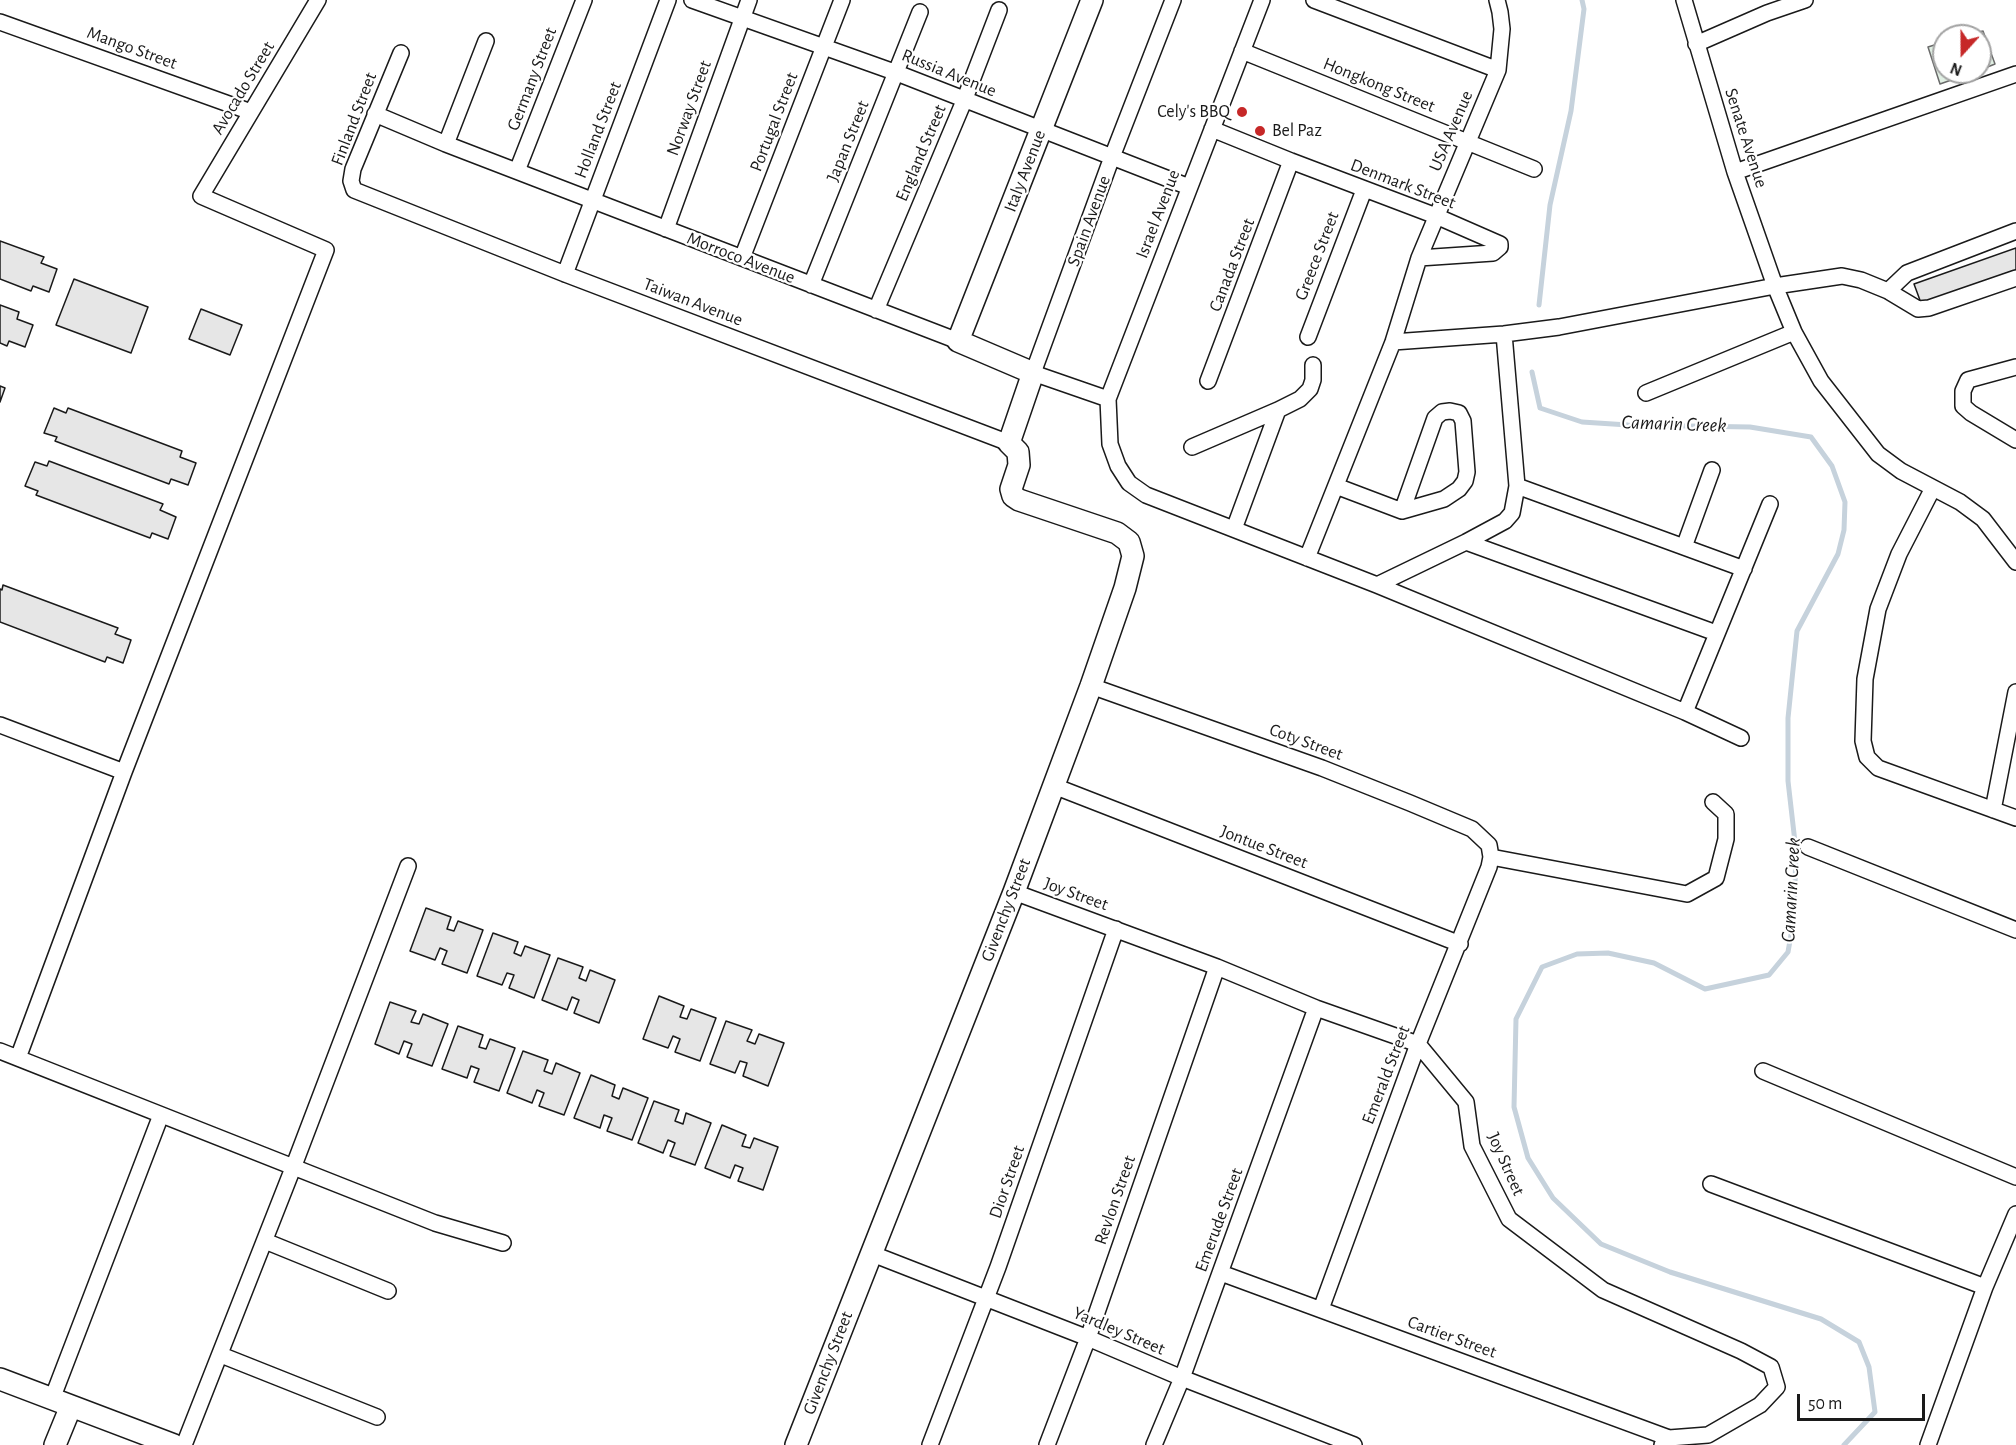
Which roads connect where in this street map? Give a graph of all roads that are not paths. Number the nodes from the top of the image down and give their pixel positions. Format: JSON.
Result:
{"nodes":[{"id":1,"x":318,"y":0,"type":"edge"},
{"id":2,"x":584,"y":0,"type":"edge"},
{"id":3,"x":668,"y":0,"type":"edge"},
{"id":4,"x":692,"y":0,"type":"edge"},
{"id":5,"x":749,"y":0,"type":"edge"},
{"id":6,"x":842,"y":0,"type":"edge"},
{"id":7,"x":1092,"y":0,"type":"edge"},
{"id":8,"x":1173,"y":0,"type":"edge"},
{"id":9,"x":1262,"y":0,"type":"edge"},
{"id":10,"x":1314,"y":0,"type":"edge"},
{"id":11,"x":1497,"y":0,"type":"edge"},
{"id":12,"x":1684,"y":0,"type":"edge"},
{"id":13,"x":1805,"y":0,"type":"edge"},
{"id":14,"x":1765,"y":7,"type":"edge"},
{"id":15,"x":999,"y":10,"type":"dead end"},
{"id":16,"x":920,"y":12,"type":"dead end"},
{"id":17,"x":742,"y":18,"type":"junction"},
{"id":18,"x":0,"y":22,"type":"edge"},
{"id":19,"x":486,"y":41,"type":"dead end"},
{"id":20,"x":1696,"y":44,"type":"junction"},
{"id":21,"x":824,"y":47,"type":"junction"},
{"id":22,"x":1242,"y":51,"type":"junction"},
{"id":23,"x":401,"y":53,"type":"dead end"},
{"id":24,"x":1498,"y":70,"type":"junction"},
{"id":25,"x":897,"y":73,"type":"junction"},
{"id":26,"x":2016,"y":74,"type":"edge"},
{"id":27,"x":964,"y":101,"type":"junction"},
{"id":28,"x":251,"y":112,"type":"junction"},
{"id":29,"x":375,"y":114,"type":"junction"},
{"id":30,"x":1212,"y":129,"type":"junction"},
{"id":31,"x":1041,"y":130,"type":"junction"},
{"id":32,"x":1469,"y":142,"type":"junction"},
{"id":33,"x":447,"y":144,"type":"junction"},
{"id":34,"x":1112,"y":157,"type":"junction"},
{"id":35,"x":1291,"y":162,"type":"junction"},
{"id":36,"x":1534,"y":169,"type":"dead end"},
{"id":37,"x":517,"y":171,"type":"junction"},
{"id":38,"x":1735,"y":172,"type":"junction"},
{"id":39,"x":1189,"y":187,"type":"junction"},
{"id":40,"x":1364,"y":189,"type":"junction"},
{"id":41,"x":364,"y":194,"type":"joint"},
{"id":42,"x":593,"y":201,"type":"junction"},
{"id":43,"x":1436,"y":216,"type":"junction"},
{"id":44,"x":666,"y":229,"type":"junction"},
{"id":45,"x":2016,"y":231,"type":"edge"},
{"id":46,"x":742,"y":258,"type":"junction"},
{"id":47,"x":1419,"y":258,"type":"junction"},
{"id":48,"x":565,"y":274,"type":"junction"},
{"id":49,"x":2016,"y":278,"type":"edge"},
{"id":50,"x":811,"y":285,"type":"junction"},
{"id":51,"x":1775,"y":286,"type":"junction"},
{"id":52,"x":1888,"y":291,"type":"junction"},
{"id":53,"x":876,"y":310,"type":"junction"},
{"id":54,"x":1794,"y":332,"type":"junction"},
{"id":55,"x":1511,"y":333,"type":"junction"},
{"id":56,"x":1308,"y":337,"type":"dead end"},
{"id":57,"x":958,"y":342,"type":"junction"},
{"id":58,"x":1393,"y":342,"type":"junction"},
{"id":59,"x":1313,"y":365,"type":"dead end"},
{"id":60,"x":2016,"y":367,"type":"edge"},
{"id":61,"x":1033,"y":373,"type":"junction"},
{"id":62,"x":1208,"y":381,"type":"dead end"},
{"id":63,"x":1646,"y":393,"type":"dead end"},
{"id":64,"x":1108,"y":399,"type":"junction"},
{"id":65,"x":1278,"y":410,"type":"junction"},
{"id":66,"x":2016,"y":440,"type":"edge"},
{"id":67,"x":1010,"y":443,"type":"junction"},
{"id":68,"x":1192,"y":447,"type":"dead end"},
{"id":69,"x":1713,"y":470,"type":"dead end"},
{"id":70,"x":1336,"y":486,"type":"junction"},
{"id":71,"x":1517,"y":486,"type":"junction"},
{"id":72,"x":1934,"y":488,"type":"junction"},
{"id":73,"x":1770,"y":504,"type":"dead end"},
{"id":74,"x":1402,"y":511,"type":"junction"},
{"id":75,"x":1234,"y":529,"type":"junction"},
{"id":76,"x":1466,"y":542,"type":"junction"},
{"id":77,"x":1684,"y":547,"type":"junction"},
{"id":78,"x":1307,"y":558,"type":"junction"},
{"id":79,"x":2016,"y":562,"type":"edge"},
{"id":80,"x":1744,"y":569,"type":"junction"},
{"id":81,"x":1377,"y":585,"type":"junction"},
{"id":82,"x":1716,"y":633,"type":"junction"},
{"id":83,"x":1090,"y":686,"type":"junction"},
{"id":84,"x":2016,"y":692,"type":"edge"},
{"id":85,"x":1685,"y":712,"type":"junction"},
{"id":86,"x":0,"y":725,"type":"edge"},
{"id":87,"x":1741,"y":738,"type":"dead end"},
{"id":88,"x":2012,"y":740,"type":"edge"},
{"id":89,"x":124,"y":772,"type":"junction"},
{"id":90,"x":1054,"y":786,"type":"junction"},
{"id":91,"x":1713,"y":802,"type":"dead end"},
{"id":92,"x":1993,"y":810,"type":"junction"},
{"id":93,"x":2016,"y":819,"type":"edge"},
{"id":94,"x":1808,"y":847,"type":"dead end"},
{"id":95,"x":1491,"y":857,"type":"junction"},
{"id":96,"x":408,"y":866,"type":"dead end"},
{"id":97,"x":1014,"y":892,"type":"junction"},
{"id":98,"x":1116,"y":929,"type":"junction"},
{"id":99,"x":2016,"y":930,"type":"edge"},
{"id":100,"x":1460,"y":944,"type":"junction"},
{"id":101,"x":1217,"y":967,"type":"junction"},
{"id":102,"x":1316,"y":1008,"type":"junction"},
{"id":103,"x":1418,"y":1044,"type":"junction"},
{"id":104,"x":0,"y":1051,"type":"edge"},
{"id":105,"x":18,"y":1058,"type":"junction"},
{"id":106,"x":1763,"y":1071,"type":"dead end"},
{"id":107,"x":161,"y":1115,"type":"junction"},
{"id":108,"x":293,"y":1168,"type":"junction"},
{"id":109,"x":2016,"y":1178,"type":"edge"},
{"id":110,"x":1711,"y":1184,"type":"dead end"},
{"id":111,"x":2016,"y":1214,"type":"edge"},
{"id":112,"x":265,"y":1241,"type":"junction"},
{"id":113,"x":503,"y":1243,"type":"dead end"},
{"id":114,"x":870,"y":1253,"type":"junction"},
{"id":115,"x":1221,"y":1273,"type":"junction"},
{"id":116,"x":1985,"y":1287,"type":"junction"},
{"id":117,"x":388,"y":1291,"type":"dead end"},
{"id":118,"x":987,"y":1299,"type":"junction"},
{"id":119,"x":1321,"y":1309,"type":"junction"},
{"id":120,"x":1088,"y":1338,"type":"junction"},
{"id":121,"x":221,"y":1354,"type":"junction"},
{"id":122,"x":1182,"y":1378,"type":"junction"},
{"id":123,"x":0,"y":1379,"type":"edge"},
{"id":124,"x":61,"y":1402,"type":"junction"},
{"id":125,"x":377,"y":1417,"type":"dead end"},
{"id":126,"x":1666,"y":1442,"type":"edge"},
{"id":127,"x":55,"y":1445,"type":"edge"},
{"id":128,"x":174,"y":1445,"type":"edge"},
{"id":129,"x":184,"y":1445,"type":"edge"},
{"id":130,"x":796,"y":1445,"type":"edge"},
{"id":131,"x":930,"y":1445,"type":"edge"},
{"id":132,"x":1047,"y":1445,"type":"edge"},
{"id":133,"x":1154,"y":1445,"type":"edge"},
{"id":134,"x":1354,"y":1445,"type":"edge"},
{"id":135,"x":1928,"y":1445,"type":"edge"}],
"edges":[{"from":1,"to":28,"type":"street","name":"Avocado Street"},
{"from":2,"to":37,"type":"street","name":"Germany Street"},
{"from":3,"to":42,"type":"street","name":"Holland Street"},
{"from":4,"to":17,"type":"street","name":"Russia Avenue"},
{"from":5,"to":17,"type":"street","name":"Norway Street"},
{"from":6,"to":21,"type":"street","name":"Portugal Street"},
{"from":7,"to":31,"type":"street","name":"Italy Avenue"},
{"from":8,"to":34,"type":"street","name":"Spain Avenue"},
{"from":9,"to":22,"type":"street","name":"Israel Avenue"},
{"from":10,"to":24,"type":"street"},
{"from":11,"to":24,"type":"street","name":"USA Avenue"},
{"from":12,"to":20,"type":"street","name":"Senate Avenue"},
{"from":13,"to":14,"type":"street"},
{"from":14,"to":20,"type":"street"},
{"from":15,"to":27,"type":"street","name":"England Street"},
{"from":16,"to":25,"type":"street","name":"Japan Street"},
{"from":17,"to":21,"type":"street","name":"Russia Avenue"},
{"from":17,"to":44,"type":"street","name":"Norway Street"},
{"from":18,"to":28,"type":"street","name":"Mango Street"},
{"from":19,"to":33,"type":"street"},
{"from":20,"to":38,"type":"street","name":"Senate Avenue"},
{"from":21,"to":25,"type":"street","name":"Russia Avenue"},
{"from":21,"to":46,"type":"street","name":"Portugal Street"},
{"from":22,"to":30,"type":"street","name":"Israel Avenue"},
{"from":22,"to":32,"type":"street","name":"Hongkong Street"},
{"from":23,"to":29,"type":"street","name":"Finland Street"},
{"from":24,"to":32,"type":"street","name":"USA Avenue"},
{"from":25,"to":27,"type":"street","name":"Russia Avenue"},
{"from":25,"to":50,"type":"street","name":"Japan Street"},
{"from":26,"to":38,"type":"street"},
{"from":27,"to":31,"type":"street","name":"Russia Avenue"},
{"from":27,"to":53,"type":"street","name":"England Street"},
{"from":28,"to":89,"type":"street","name":"Avocado Street"},
{"from":29,"to":33,"type":"street","name":"Morroco Avenue"},
{"from":29,"to":41,"type":"street","name":"Finland Street"},
{"from":30,"to":35,"type":"street","name":"Denmark Street"},
{"from":30,"to":39,"type":"street","name":"Israel Avenue"},
{"from":31,"to":34,"type":"street","name":"Russia Avenue"},
{"from":31,"to":57,"type":"street","name":"Italy Avenue"},
{"from":32,"to":36,"type":"street","name":"Hongkong Street"},
{"from":32,"to":43,"type":"street","name":"USA Avenue"},
{"from":33,"to":37,"type":"street","name":"Morroco Avenue"},
{"from":34,"to":39,"type":"street","name":"Russia Avenue"},
{"from":34,"to":61,"type":"street","name":"Spain Avenue"},
{"from":35,"to":40,"type":"street","name":"Denmark Street"},
{"from":35,"to":62,"type":"street","name":"Canada Street"},
{"from":37,"to":42,"type":"street","name":"Morroco Avenue"},
{"from":38,"to":51,"type":"street","name":"Senate Avenue"},
{"from":39,"to":64,"type":"street","name":"Israel Avenue"},
{"from":40,"to":43,"type":"street","name":"Denmark Street"},
{"from":40,"to":56,"type":"street","name":"Greece Street"},
{"from":41,"to":48,"type":"street","name":"Taiwan Avenue"},
{"from":42,"to":44,"type":"street","name":"Morroco Avenue"},
{"from":42,"to":48,"type":"street","name":"Holland Street"},
{"from":43,"to":47,"type":"street","name":"USA Avenue"},
{"from":43,"to":47,"type":"street","name":"Denmark Street"},
{"from":44,"to":46,"type":"street","name":"Morroco Avenue"},
{"from":45,"to":52,"type":"street"},
{"from":46,"to":50,"type":"street","name":"Morroco Avenue"},
{"from":47,"to":58,"type":"street","name":"USA Avenue"},
{"from":48,"to":67,"type":"street","name":"Taiwan Avenue"},
{"from":49,"to":52,"type":"street"},
{"from":50,"to":53,"type":"street","name":"Morroco Avenue"},
{"from":51,"to":52,"type":"street"},
{"from":51,"to":54,"type":"street","name":"Senate Avenue"},
{"from":51,"to":55,"type":"street"},
{"from":53,"to":57,"type":"street","name":"Morroco Avenue"},
{"from":54,"to":63,"type":"street"},
{"from":54,"to":72,"type":"street","name":"Senate Avenue"},
{"from":55,"to":58,"type":"street"},
{"from":55,"to":71,"type":"street"},
{"from":57,"to":61,"type":"street","name":"Morroco Avenue"},
{"from":58,"to":70,"type":"street","name":"USA Avenue"},
{"from":59,"to":65,"type":"street"},
{"from":60,"to":66,"type":"street"},
{"from":61,"to":64,"type":"street","name":"Morroco Avenue"},
{"from":61,"to":67,"type":"street","name":"Spain Avenue"},
{"from":64,"to":75,"type":"street","name":"Israel Avenue"},
{"from":65,"to":68,"type":"street"},
{"from":65,"to":75,"type":"street"},
{"from":67,"to":83,"type":"street","name":"Givenchy Street"},
{"from":69,"to":77,"type":"street"},
{"from":70,"to":74,"type":"street"},
{"from":70,"to":78,"type":"street","name":"USA Avenue"},
{"from":71,"to":76,"type":"street"},
{"from":71,"to":77,"type":"street"},
{"from":72,"to":79,"type":"street","name":"Senate Avenue"},
{"from":72,"to":92,"type":"street"},
{"from":73,"to":80,"type":"street"},
{"from":74,"to":74,"type":"street"},
{"from":75,"to":78,"type":"street"},
{"from":76,"to":81,"type":"street"},
{"from":76,"to":82,"type":"street"},
{"from":77,"to":80,"type":"street"},
{"from":78,"to":81,"type":"street"},
{"from":80,"to":82,"type":"street"},
{"from":81,"to":85,"type":"street"},
{"from":82,"to":85,"type":"street"},
{"from":83,"to":90,"type":"street","name":"Givenchy Street"},
{"from":83,"to":95,"type":"street","name":"Coty Street"},
{"from":84,"to":88,"type":"street"},
{"from":85,"to":87,"type":"street"},
{"from":86,"to":89,"type":"street"},
{"from":88,"to":92,"type":"street"},
{"from":89,"to":105,"type":"street"},
{"from":90,"to":97,"type":"street","name":"Givenchy Street"},
{"from":90,"to":100,"type":"street","name":"Jontue Street"},
{"from":91,"to":95,"type":"street"},
{"from":92,"to":93,"type":"street"},
{"from":94,"to":99,"type":"street"},
{"from":95,"to":100,"type":"street","name":"Emerald Street"},
{"from":96,"to":108,"type":"street"},
{"from":97,"to":98,"type":"street","name":"Joy Street"},
{"from":97,"to":114,"type":"street","name":"Givenchy Street"},
{"from":98,"to":101,"type":"street","name":"Joy Street"},
{"from":98,"to":118,"type":"street","name":"Dior Street"},
{"from":100,"to":103,"type":"street","name":"Emerald Street"},
{"from":101,"to":102,"type":"street","name":"Joy Street"},
{"from":101,"to":120,"type":"street","name":"Revlon Street"},
{"from":102,"to":103,"type":"street","name":"Joy Street"},
{"from":102,"to":115,"type":"street","name":"Emerude Street"},
{"from":103,"to":119,"type":"street","name":"Emerald Street"},
{"from":103,"to":126,"type":"street","name":"Joy Street"},
{"from":104,"to":105,"type":"street"},
{"from":105,"to":107,"type":"street"},
{"from":106,"to":109,"type":"street"},
{"from":107,"to":108,"type":"street"},
{"from":107,"to":124,"type":"street"},
{"from":108,"to":112,"type":"street"},
{"from":108,"to":113,"type":"street"},
{"from":110,"to":116,"type":"street"},
{"from":111,"to":116,"type":"street"},
{"from":112,"to":117,"type":"street"},
{"from":112,"to":121,"type":"street"},
{"from":114,"to":118,"type":"street","name":"Yardley Street"},
{"from":114,"to":130,"type":"street","name":"Givenchy Street"},
{"from":115,"to":119,"type":"street","name":"Cartier Street"},
{"from":115,"to":122,"type":"street","name":"Emerude Street"},
{"from":116,"to":135,"type":"street"},
{"from":118,"to":120,"type":"street","name":"Yardley Street"},
{"from":118,"to":131,"type":"street","name":"Dior Street"},
{"from":119,"to":126,"type":"street","name":"Cartier Street"},
{"from":120,"to":122,"type":"street","name":"Yardley Street"},
{"from":120,"to":132,"type":"street","name":"Revlon Street"},
{"from":121,"to":125,"type":"street"},
{"from":121,"to":129,"type":"street"},
{"from":122,"to":133,"type":"street","name":"Emerude Street"},
{"from":122,"to":134,"type":"street","name":"Yardley Street"},
{"from":123,"to":124,"type":"street"},
{"from":124,"to":127,"type":"street"},
{"from":124,"to":128,"type":"street"}]}
